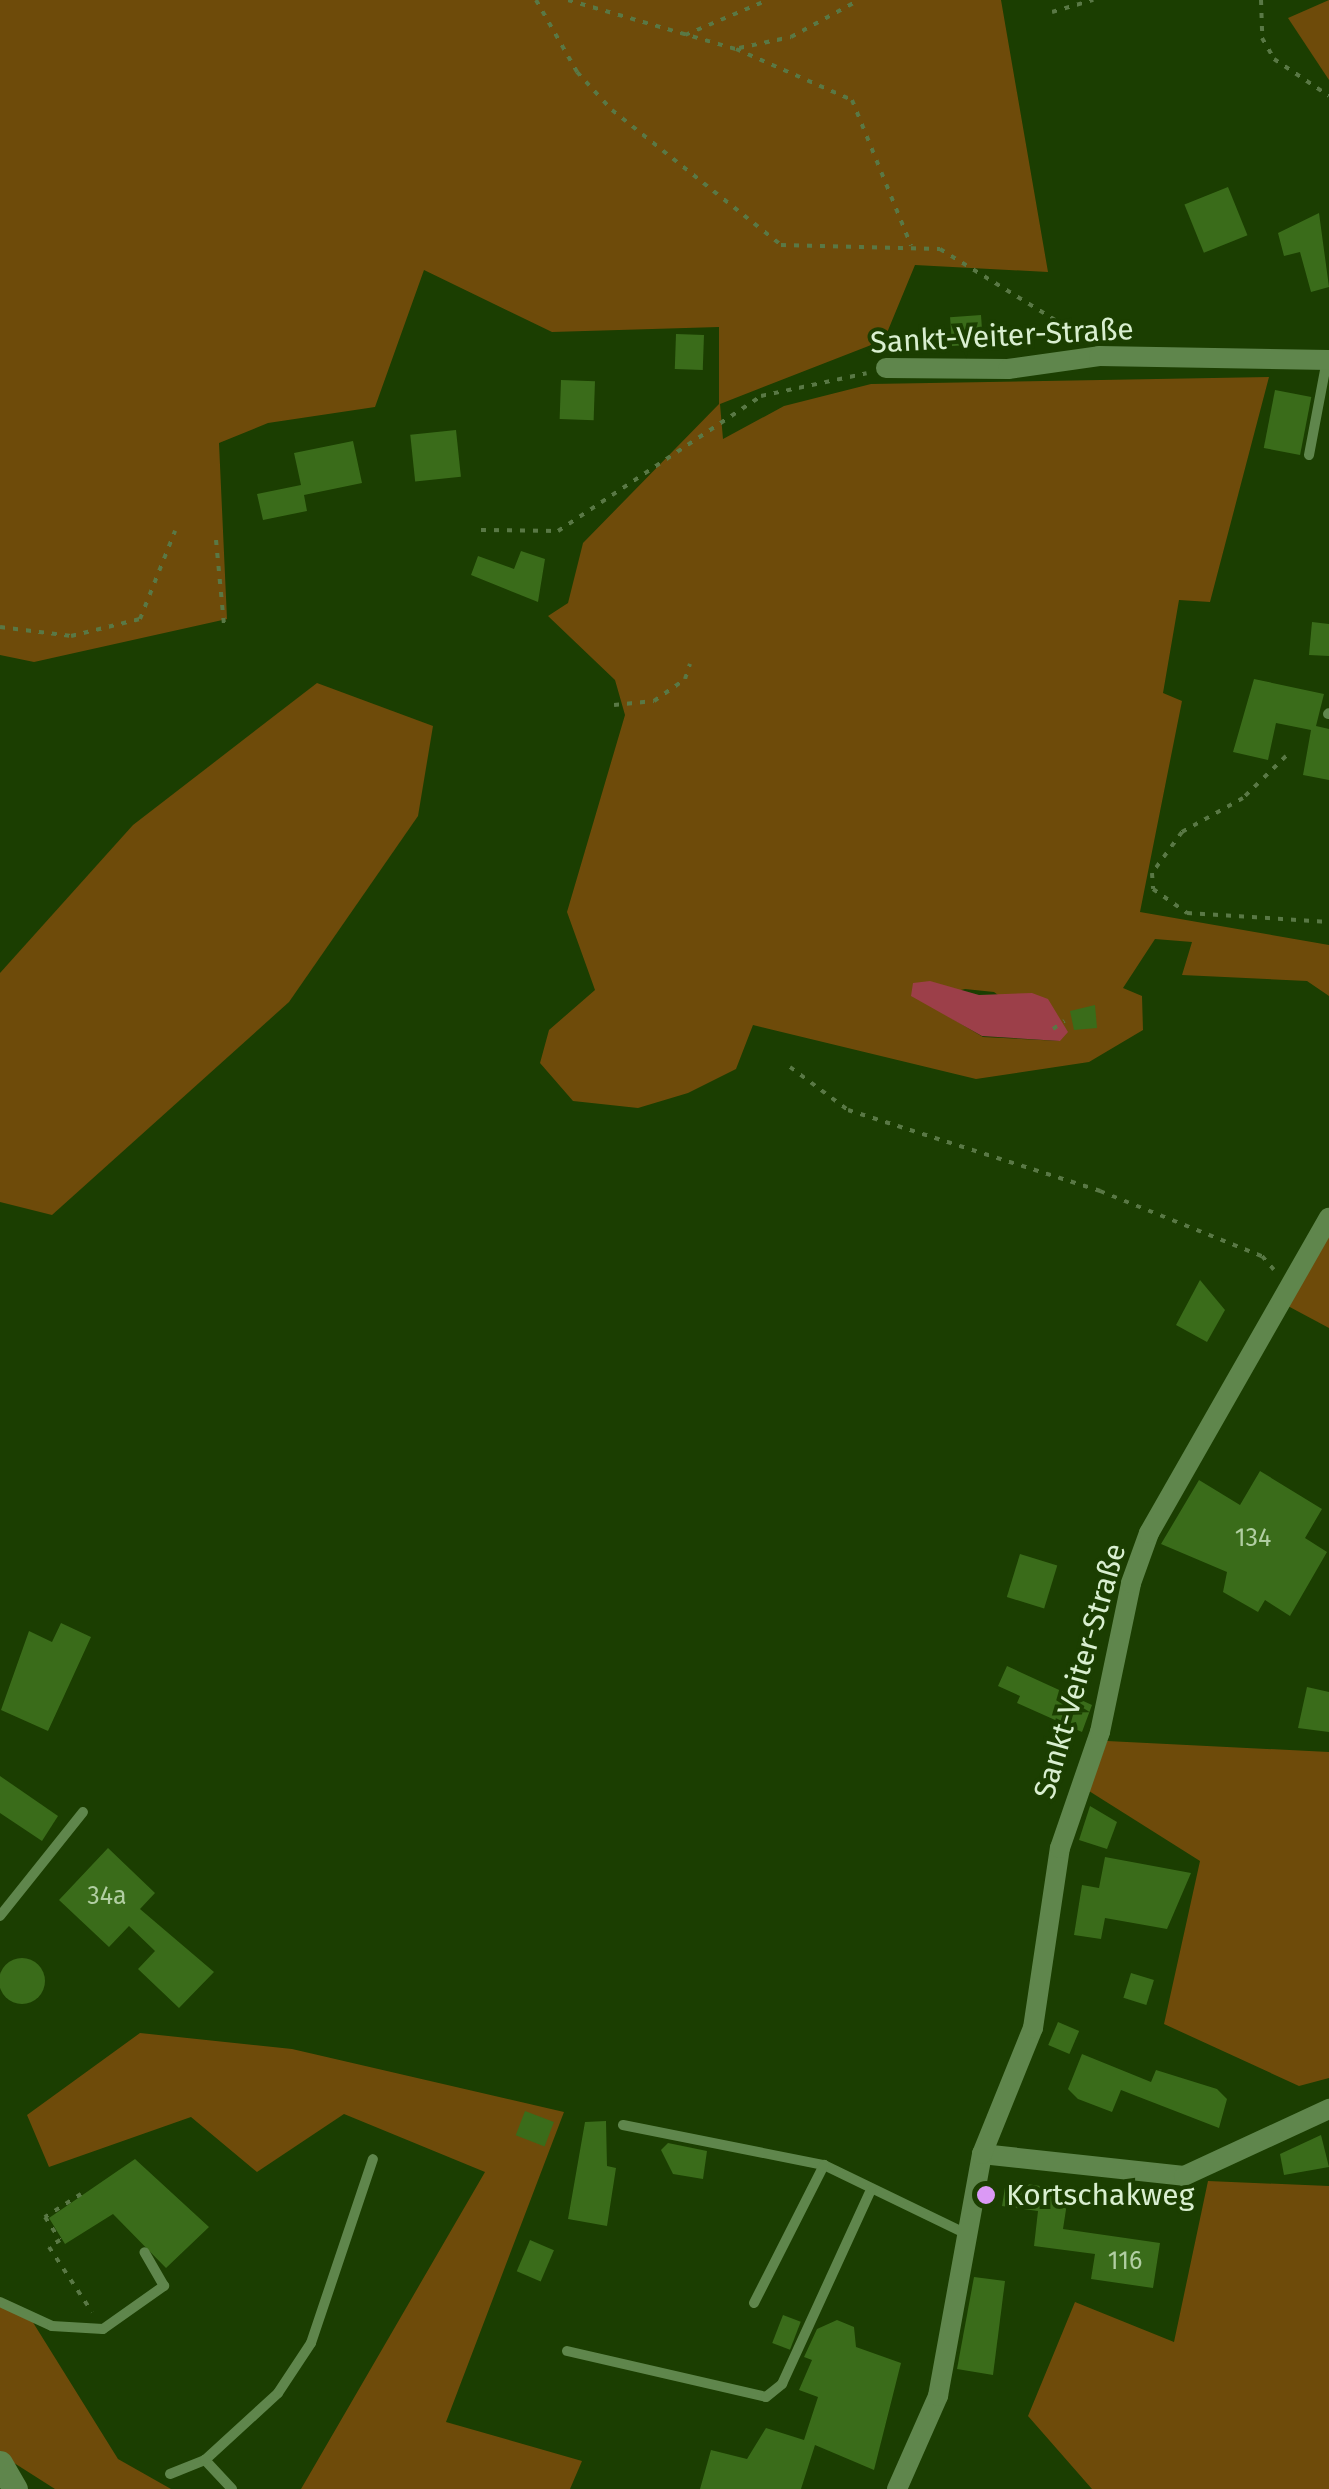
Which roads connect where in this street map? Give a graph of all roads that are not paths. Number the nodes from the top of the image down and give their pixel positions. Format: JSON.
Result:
{"nodes":[{"id":1,"x":1328,"y":360,"type":"edge"},
{"id":2,"x":886,"y":368,"type":"road end"},
{"id":3,"x":1309,"y":455,"type":"dead end"},
{"id":4,"x":1329,"y":1218,"type":"edge"},
{"id":5,"x":84,"y":1812,"type":"dead end"},
{"id":6,"x":0,"y":1916,"type":"edge"},
{"id":7,"x":1329,"y":2109,"type":"edge"},
{"id":8,"x":623,"y":2124,"type":"dead end"},
{"id":9,"x":982,"y":2154,"type":"junction"},
{"id":10,"x":373,"y":2158,"type":"dead end"},
{"id":11,"x":824,"y":2165,"type":"junction"},
{"id":12,"x":870,"y":2190,"type":"junction"},
{"id":13,"x":968,"y":2234,"type":"junction"},
{"id":14,"x":144,"y":2252,"type":"dead end"},
{"id":15,"x":0,"y":2302,"type":"edge"},
{"id":16,"x":754,"y":2303,"type":"dead end"},
{"id":17,"x":567,"y":2351,"type":"dead end"},
{"id":18,"x":204,"y":2460,"type":"junction"},
{"id":19,"x":0,"y":2463,"type":"edge"},
{"id":20,"x":170,"y":2474,"type":"dead end"},
{"id":21,"x":16,"y":2489,"type":"edge"},
{"id":22,"x":232,"y":2489,"type":"edge"},
{"id":23,"x":897,"y":2489,"type":"edge"}],
"edges":[{"from":1,"to":2,"type":"street","name":"Sankt-Veiter-Straße"},
{"from":1,"to":3,"type":"lane"},
{"from":4,"to":9,"type":"street","name":"Sankt-Veiter-Straße"},
{"from":5,"to":6,"type":"lane"},
{"from":7,"to":9,"type":"street"},
{"from":8,"to":11,"type":"lane"},
{"from":9,"to":13,"type":"street","name":"Sankt-Veiter-Straße"},
{"from":10,"to":18,"type":"lane"},
{"from":11,"to":12,"type":"lane"},
{"from":11,"to":16,"type":"lane"},
{"from":12,"to":13,"type":"lane"},
{"from":12,"to":17,"type":"lane"},
{"from":13,"to":23,"type":"street","name":"Sankt-Veiter-Straße"},
{"from":14,"to":15,"type":"lane"},
{"from":18,"to":20,"type":"lane"},
{"from":18,"to":22,"type":"lane"},
{"from":19,"to":21,"type":"street"}]}
